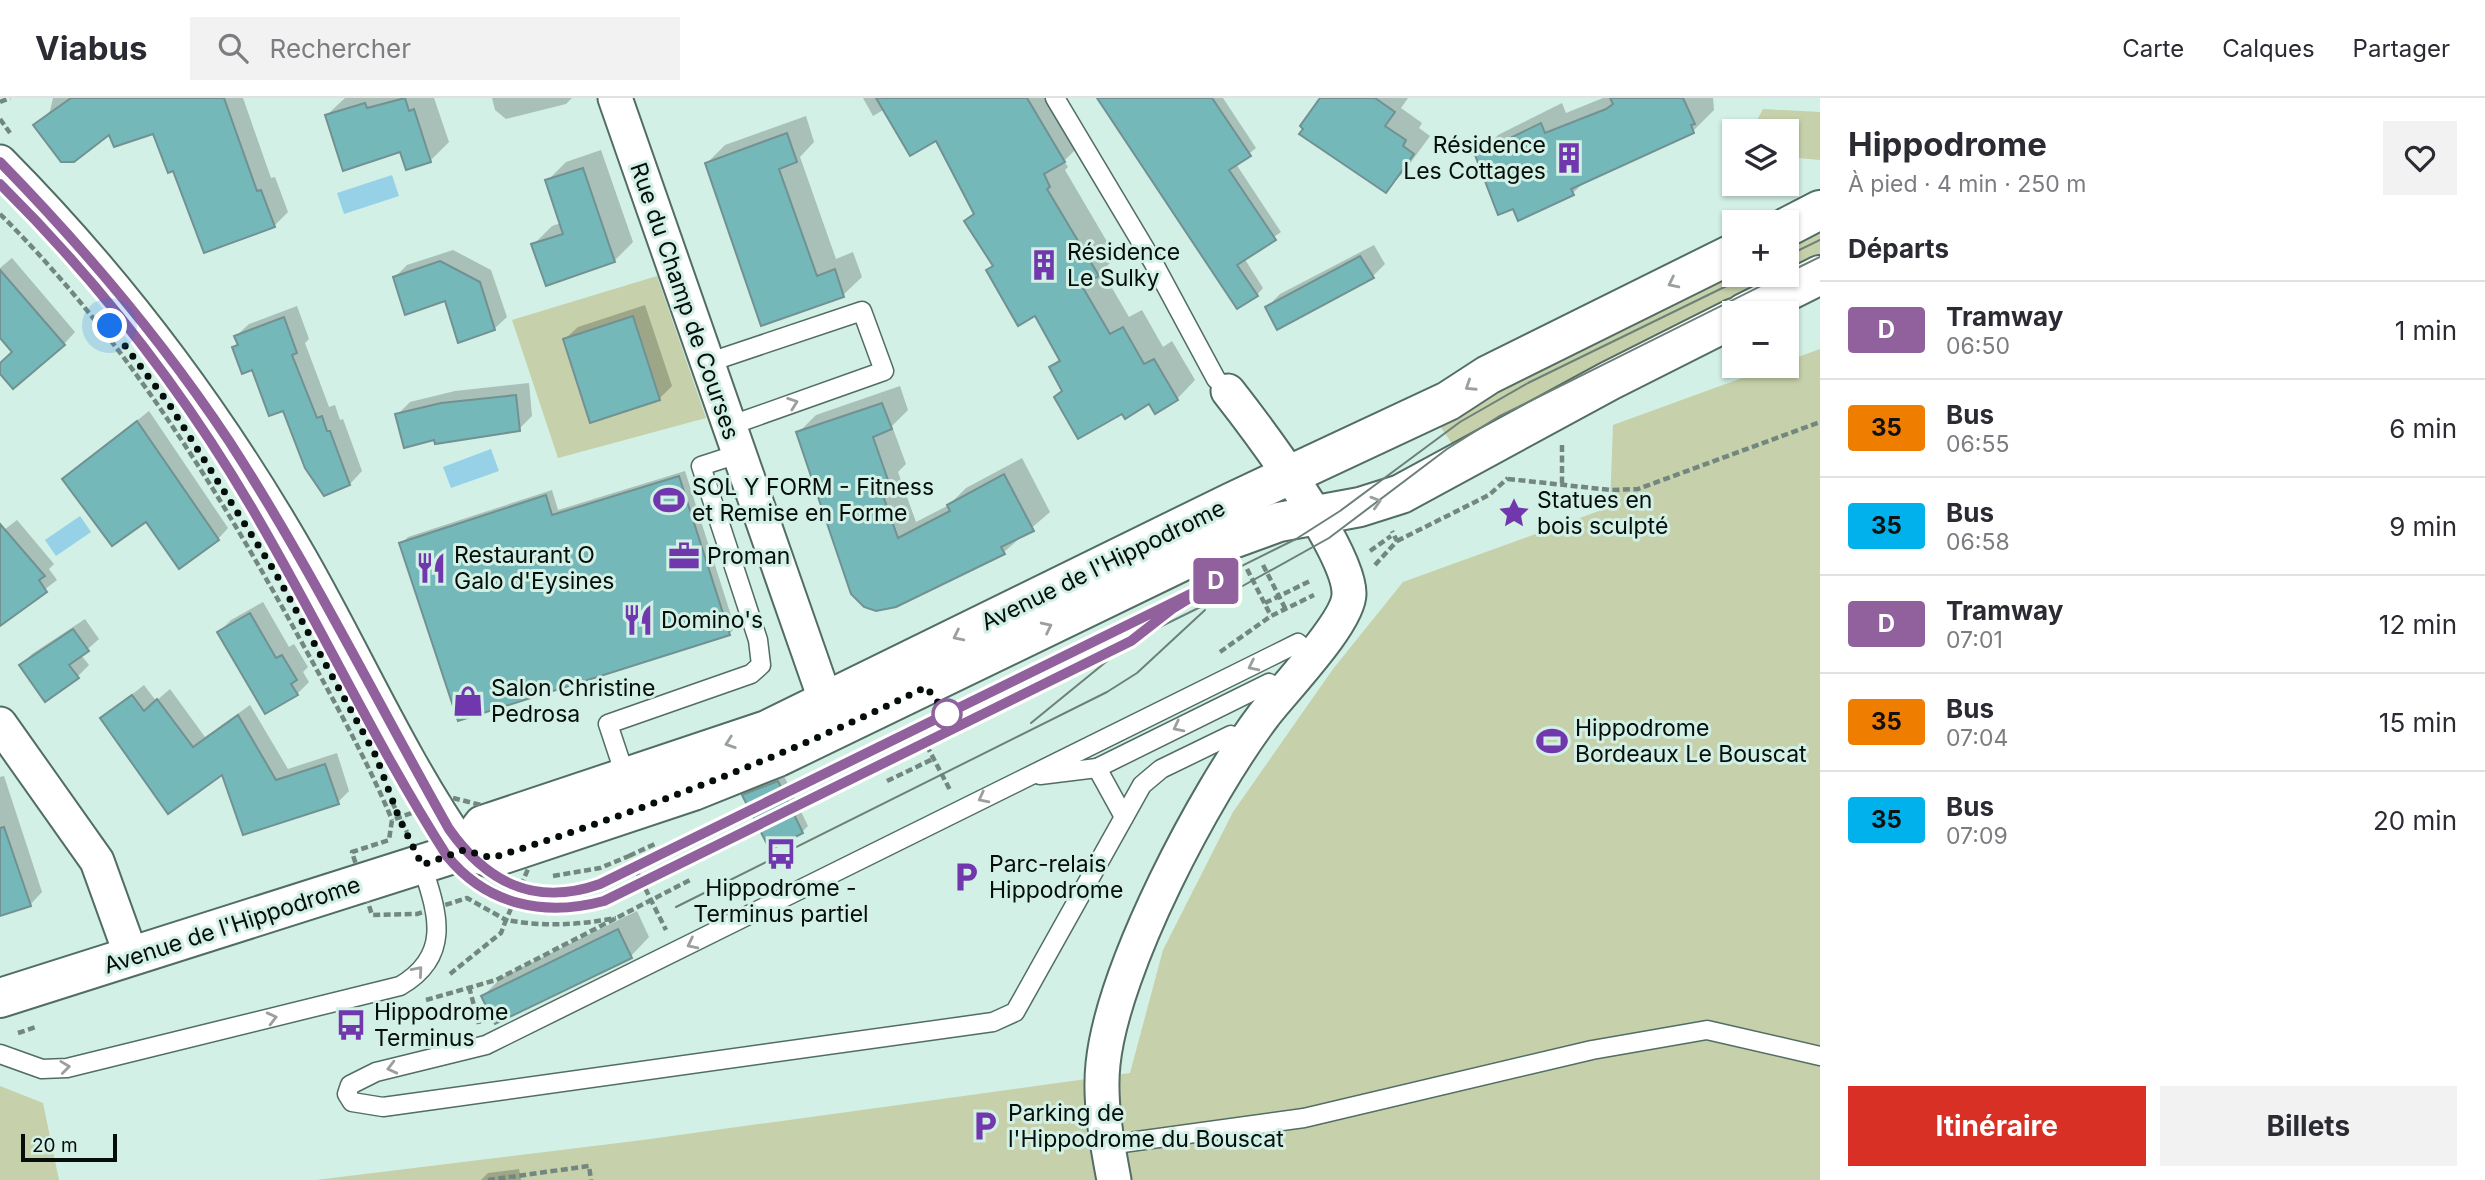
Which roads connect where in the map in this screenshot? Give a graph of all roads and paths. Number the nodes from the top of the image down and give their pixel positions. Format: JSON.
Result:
{"nodes":[{"id":1,"x":10,"y":98,"type":"edge"},
{"id":2,"x":615,"y":98,"type":"edge"},
{"id":3,"x":1055,"y":98,"type":"edge"},
{"id":4,"x":0,"y":102,"type":"edge"},
{"id":5,"x":0,"y":162,"type":"edge"},
{"id":6,"x":1820,"y":210,"type":"edge"},
{"id":7,"x":0,"y":214,"type":"edge"},
{"id":8,"x":1799,"y":221,"type":"edge"},
{"id":9,"x":40,"y":246,"type":"dead end"},
{"id":10,"x":1722,"y":259,"type":"edge"},
{"id":11,"x":1820,"y":275,"type":"edge"},
{"id":12,"x":77,"y":286,"type":"dead end"},
{"id":13,"x":1768,"y":301,"type":"edge"},
{"id":14,"x":1722,"y":324,"type":"edge"},
{"id":15,"x":707,"y":363,"type":"junction"},
{"id":16,"x":1228,"y":391,"type":"joint"},
{"id":17,"x":1820,"y":422,"type":"edge"},
{"id":18,"x":1562,"y":433,"type":"dead end"},
{"id":19,"x":733,"y":440,"type":"junction"},
{"id":20,"x":1288,"y":476,"type":"junction"},
{"id":21,"x":1562,"y":486,"type":"junction"},
{"id":22,"x":1462,"y":500,"type":"dead end"},
{"id":23,"x":1314,"y":516,"type":"junction"},
{"id":24,"x":1397,"y":541,"type":"dead end"},
{"id":25,"x":1343,"y":565,"type":"junction"},
{"id":26,"x":1271,"y":616,"type":"dead end"},
{"id":27,"x":1312,"y":655,"type":"junction"},
{"id":28,"x":1282,"y":693,"type":"junction"},
{"id":29,"x":826,"y":702,"type":"junction"},
{"id":30,"x":872,"y":713,"type":"junction"},
{"id":31,"x":0,"y":724,"type":"edge"},
{"id":32,"x":1245,"y":744,"type":"junction"},
{"id":33,"x":933,"y":759,"type":"dead end"},
{"id":34,"x":1097,"y":768,"type":"junction"},
{"id":35,"x":734,"y":775,"type":"junction"},
{"id":36,"x":626,"y":778,"type":"junction"},
{"id":37,"x":1023,"y":778,"type":"junction"},
{"id":38,"x":887,"y":781,"type":"dead end"},
{"id":39,"x":391,"y":799,"type":"dead end"},
{"id":40,"x":1124,"y":817,"type":"junction"},
{"id":41,"x":392,"y":820,"type":"dead end"},
{"id":42,"x":660,"y":842,"type":"dead end"},
{"id":43,"x":464,"y":850,"type":"junction"},
{"id":44,"x":629,"y":856,"type":"junction"},
{"id":45,"x":422,"y":865,"type":"junction"},
{"id":46,"x":528,"y":869,"type":"dead end"},
{"id":47,"x":537,"y":872,"type":"dead end"},
{"id":48,"x":547,"y":874,"type":"dead end"},
{"id":49,"x":692,"y":879,"type":"dead end"},
{"id":50,"x":651,"y":900,"type":"junction"},
{"id":51,"x":616,"y":918,"type":"junction"},
{"id":52,"x":506,"y":920,"type":"dead end"},
{"id":53,"x":132,"y":958,"type":"junction"},
{"id":54,"x":469,"y":987,"type":"junction"},
{"id":55,"x":0,"y":998,"type":"edge"},
{"id":56,"x":414,"y":1003,"type":"dead end"},
{"id":57,"x":486,"y":1045,"type":"junction"},
{"id":58,"x":0,"y":1054,"type":"edge"},
{"id":59,"x":1820,"y":1056,"type":"edge"},
{"id":60,"x":1108,"y":1145,"type":"junction"},
{"id":61,"x":488,"y":1180,"type":"edge"},
{"id":62,"x":592,"y":1180,"type":"edge"},
{"id":63,"x":1114,"y":1180,"type":"edge"}],
"edges":[{"from":1,"to":4,"type":"path"},
{"from":2,"to":15,"type":"street","name":"Rue du Champ de Courses"},
{"from":3,"to":16,"type":"lane"},
{"from":5,"to":43,"type":"street"},
{"from":6,"to":8,"type":"street"},
{"from":7,"to":41,"type":"path"},
{"from":9,"to":12,"type":"path"},
{"from":10,"to":20,"type":"street","name":"Avenue de l'Hippodrome","one_way":true},
{"from":11,"to":13,"type":"street"},
{"from":23,"to":14,"type":"street","name":"Avenue de l'Hippodrome","one_way":true},
{"from":15,"to":19,"type":"street","name":"Rue du Champ de Courses"},
{"from":19,"to":15,"type":"lane","one_way":true},
{"from":16,"to":20,"type":"street"},
{"from":17,"to":21,"type":"path"},
{"from":18,"to":21,"type":"path"},
{"from":19,"to":29,"type":"street","name":"Rue du Champ de Courses"},
{"from":19,"to":36,"type":"lane"},
{"from":20,"to":23,"type":"street"},
{"from":20,"to":29,"type":"street","name":"Avenue de l'Hippodrome","one_way":true},
{"from":21,"to":24,"type":"path"},
{"from":22,"to":25,"type":"path"},
{"from":23,"to":25,"type":"street"},
{"from":30,"to":23,"type":"street","name":"Avenue de l'Hippodrome","one_way":true},
{"from":25,"to":26,"type":"path"},
{"from":25,"to":27,"type":"street"},
{"from":27,"to":28,"type":"street"},
{"from":27,"to":37,"type":"lane","one_way":true},
{"from":28,"to":32,"type":"street"},
{"from":28,"to":34,"type":"lane","one_way":true},
{"from":29,"to":30,"type":"street"},
{"from":29,"to":35,"type":"street"},
{"from":29,"to":36,"type":"street","name":"Avenue de l'Hippodrome","one_way":true},
{"from":30,"to":35,"type":"street","name":"Avenue de l'Hippodrome"},
{"from":31,"to":53,"type":"street"},
{"from":32,"to":40,"type":"lane"},
{"from":32,"to":60,"type":"street"},
{"from":33,"to":38,"type":"path"},
{"from":34,"to":37,"type":"lane"},
{"from":34,"to":40,"type":"lane"},
{"from":35,"to":43,"type":"street","name":"Avenue de l'Hippodrome"},
{"from":36,"to":43,"type":"street","name":"Avenue de l'Hippodrome"},
{"from":37,"to":57,"type":"lane","one_way":true},
{"from":39,"to":45,"type":"path"},
{"from":57,"to":40,"type":"lane","one_way":true},
{"from":42,"to":44,"type":"path"},
{"from":43,"to":45,"type":"street","name":"Avenue de l'Hippodrome"},
{"from":44,"to":48,"type":"path"},
{"from":44,"to":50,"type":"path"},
{"from":45,"to":53,"type":"street","name":"Avenue de l'Hippodrome"},
{"from":58,"to":45,"type":"lane","one_way":true},
{"from":46,"to":47,"type":"path"},
{"from":49,"to":50,"type":"path"},
{"from":50,"to":51,"type":"path"},
{"from":51,"to":52,"type":"path"},
{"from":51,"to":54,"type":"path"},
{"from":53,"to":55,"type":"street","name":"Avenue de l'Hippodrome"},
{"from":54,"to":56,"type":"path"},
{"from":54,"to":57,"type":"path"},
{"from":59,"to":60,"type":"lane"},
{"from":60,"to":63,"type":"street"},
{"from":61,"to":62,"type":"path"}]}
